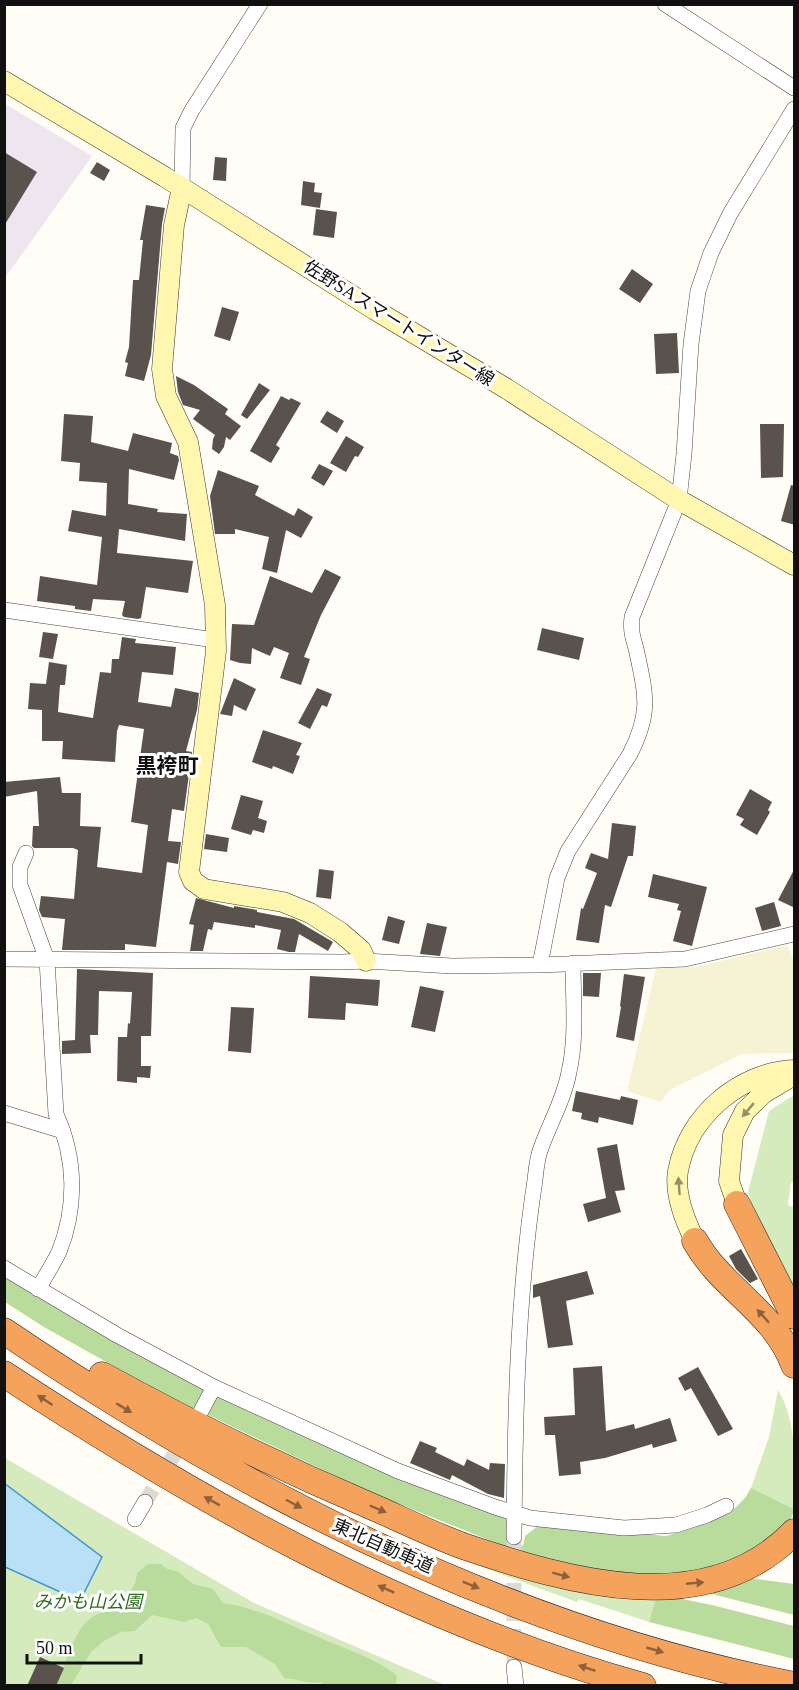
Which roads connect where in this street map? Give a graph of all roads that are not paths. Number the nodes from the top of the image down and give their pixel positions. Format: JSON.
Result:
{"nodes":[{"id":1,"x":260,"y":4,"type":"edge"},
{"id":2,"x":665,"y":4,"type":"edge"},
{"id":3,"x":4,"y":81,"type":"edge"},
{"id":4,"x":795,"y":88,"type":"edge"},
{"id":5,"x":795,"y":109,"type":"edge"},
{"id":6,"x":182,"y":188,"type":"junction"},
{"id":7,"x":679,"y":500,"type":"junction"},
{"id":8,"x":795,"y":565,"type":"edge"},
{"id":9,"x":4,"y":610,"type":"edge"},
{"id":10,"x":215,"y":640,"type":"junction"},
{"id":11,"x":26,"y":853,"type":"dead end"},
{"id":12,"x":795,"y":934,"type":"edge"},
{"id":13,"x":4,"y":959,"type":"edge"},
{"id":14,"x":47,"y":960,"type":"junction"},
{"id":15,"x":366,"y":961,"type":"junction"},
{"id":16,"x":573,"y":963,"type":"junction"},
{"id":17,"x":540,"y":965,"type":"junction"},
{"id":18,"x":795,"y":1070,"type":"edge"},
{"id":19,"x":795,"y":1075,"type":"edge"},
{"id":20,"x":4,"y":1113,"type":"edge"},
{"id":21,"x":63,"y":1131,"type":"junction"},
{"id":22,"x":737,"y":1204,"type":"joint"},
{"id":23,"x":696,"y":1241,"type":"joint"},
{"id":24,"x":4,"y":1268,"type":"edge"},
{"id":25,"x":38,"y":1289,"type":"junction"},
{"id":26,"x":795,"y":1316,"type":"edge"},
{"id":27,"x":4,"y":1329,"type":"edge"},
{"id":28,"x":795,"y":1365,"type":"edge"},
{"id":29,"x":4,"y":1374,"type":"edge"},
{"id":30,"x":214,"y":1387,"type":"junction"},
{"id":31,"x":200,"y":1413,"type":"dead end"},
{"id":32,"x":145,"y":1502,"type":"tunnel mouth"},
{"id":33,"x":726,"y":1506,"type":"dead end"},
{"id":34,"x":515,"y":1514,"type":"junction"},
{"id":35,"x":135,"y":1519,"type":"dead end"},
{"id":36,"x":795,"y":1532,"type":"edge"},
{"id":37,"x":514,"y":1537,"type":"tunnel mouth"},
{"id":38,"x":514,"y":1667,"type":"tunnel mouth"},
{"id":39,"x":795,"y":1684,"type":"edge"},
{"id":40,"x":516,"y":1686,"type":"edge"},
{"id":41,"x":643,"y":1686,"type":"edge"}],
"edges":[{"from":1,"to":6,"type":"street"},
{"from":2,"to":4,"type":"street"},
{"from":3,"to":6,"type":"main road","name":"佐野SAスマートインター線"},
{"from":5,"to":7,"type":"street"},
{"from":6,"to":7,"type":"main road","name":"佐野SAスマートインター線"},
{"from":6,"to":10,"type":"main road"},
{"from":7,"to":8,"type":"main road","name":"佐野SAスマートインター線"},
{"from":7,"to":17,"type":"street"},
{"from":9,"to":10,"type":"street"},
{"from":10,"to":15,"type":"main road"},
{"from":11,"to":14,"type":"street"},
{"from":12,"to":16,"type":"street"},
{"from":13,"to":14,"type":"street"},
{"from":14,"to":15,"type":"street"},
{"from":14,"to":21,"type":"street"},
{"from":15,"to":17,"type":"street"},
{"from":16,"to":17,"type":"street"},
{"from":16,"to":34,"type":"street"},
{"from":23,"to":18,"type":"main road","one_way":true},
{"from":19,"to":22,"type":"main road","one_way":true},
{"from":20,"to":21,"type":"street"},
{"from":21,"to":25,"type":"street"},
{"from":22,"to":26,"type":"highway"},
{"from":28,"to":23,"type":"highway","one_way":true},
{"from":24,"to":25,"type":"street"},
{"from":25,"to":30,"type":"street"},
{"from":27,"to":36,"type":"highway","one_way":true},
{"from":27,"to":39,"type":"highway","name":"東北自動車道","one_way":true},
{"from":41,"to":29,"type":"highway","name":"東北自動車道","one_way":true},
{"from":30,"to":31,"type":"street"},
{"from":30,"to":34,"type":"street"},
{"from":32,"to":35,"type":"street"},
{"from":33,"to":34,"type":"street"},
{"from":34,"to":37,"type":"street"},
{"from":38,"to":40,"type":"street"}]}
